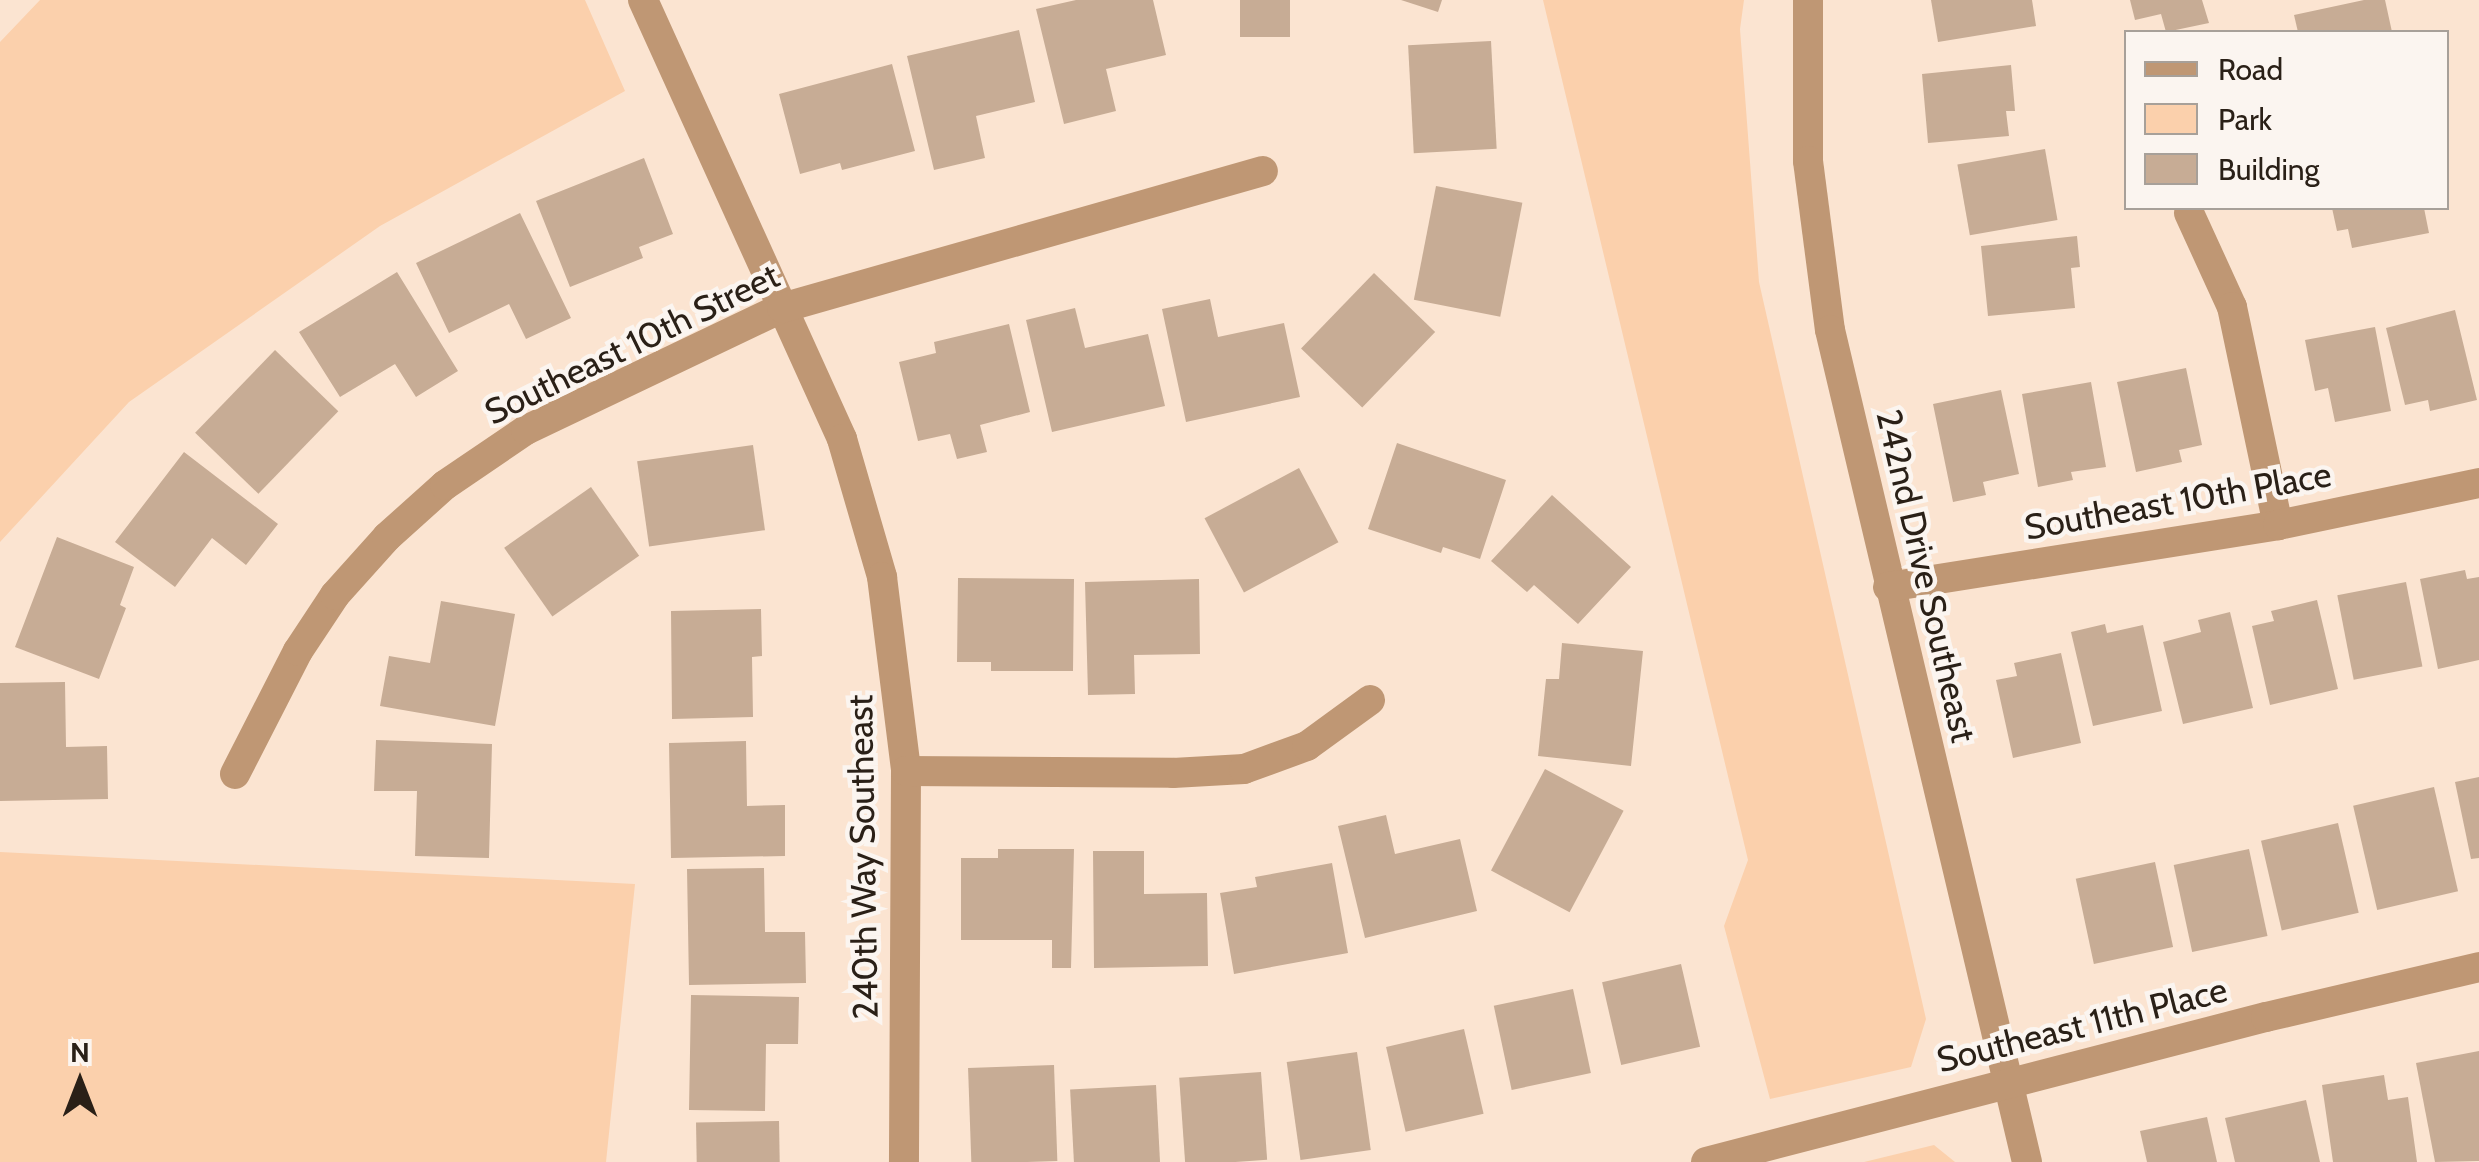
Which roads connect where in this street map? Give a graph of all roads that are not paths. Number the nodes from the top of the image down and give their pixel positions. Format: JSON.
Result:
{"nodes":[{"id":1,"x":643,"y":0,"type":"edge"},
{"id":2,"x":1808,"y":0,"type":"edge"},
{"id":3,"x":1263,"y":170,"type":"dead end"},
{"id":4,"x":2189,"y":214,"type":"dead end"},
{"id":5,"x":782,"y":308,"type":"junction"},
{"id":6,"x":2479,"y":483,"type":"edge"},
{"id":7,"x":2278,"y":524,"type":"junction"},
{"id":8,"x":1888,"y":587,"type":"junction"},
{"id":9,"x":1370,"y":700,"type":"dead end"},
{"id":10,"x":906,"y":772,"type":"junction"},
{"id":11,"x":235,"y":774,"type":"dead end"},
{"id":12,"x":2479,"y":966,"type":"edge"},
{"id":13,"x":2008,"y":1082,"type":"junction"},
{"id":14,"x":904,"y":1162,"type":"edge"},
{"id":15,"x":1706,"y":1162,"type":"edge"},
{"id":16,"x":2027,"y":1162,"type":"edge"}],
"edges":[{"from":1,"to":5,"type":"street","name":"240th Way Southeast"},
{"from":2,"to":8,"type":"street","name":"242nd Drive Southeast"},
{"from":3,"to":5,"type":"street","name":"Southeast 10th Street"},
{"from":4,"to":7,"type":"street"},
{"from":5,"to":10,"type":"street","name":"240th Way Southeast"},
{"from":5,"to":11,"type":"street","name":"Southeast 10th Street"},
{"from":6,"to":7,"type":"street","name":"Southeast 10th Place"},
{"from":7,"to":8,"type":"street","name":"Southeast 10th Place"},
{"from":8,"to":13,"type":"street","name":"242nd Drive Southeast"},
{"from":9,"to":10,"type":"street"},
{"from":10,"to":14,"type":"street","name":"240th Way Southeast"},
{"from":12,"to":13,"type":"street","name":"Southeast 11th Place"},
{"from":13,"to":15,"type":"street","name":"Southeast 11th Place"},
{"from":13,"to":16,"type":"street","name":"242nd Drive Southeast"}]}
